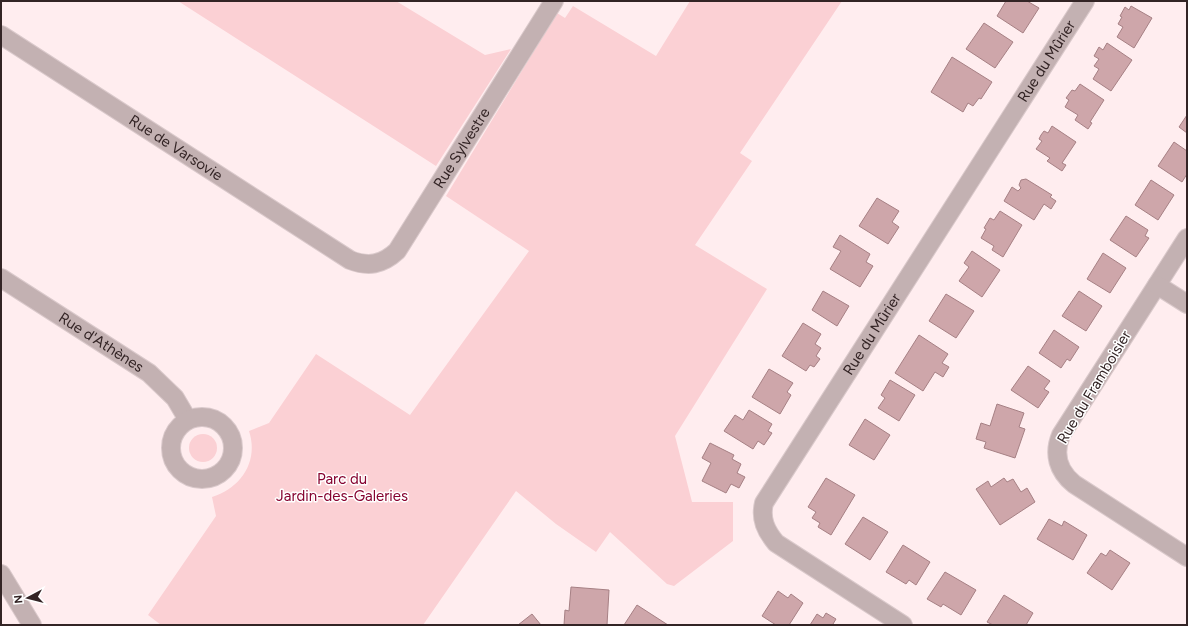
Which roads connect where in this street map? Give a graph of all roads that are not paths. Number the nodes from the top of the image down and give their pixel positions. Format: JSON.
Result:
{"nodes":[{"id":1,"x":554,"y":1,"type":"edge"},
{"id":2,"x":1085,"y":1,"type":"edge"},
{"id":3,"x":1,"y":35,"type":"edge"},
{"id":4,"x":1187,"y":238,"type":"edge"},
{"id":5,"x":350,"y":260,"type":"joint"},
{"id":6,"x":1,"y":278,"type":"edge"},
{"id":7,"x":1157,"y":285,"type":"junction"},
{"id":8,"x":1187,"y":304,"type":"edge"},
{"id":9,"x":188,"y":420,"type":"dead end"},
{"id":10,"x":1187,"y":557,"type":"edge"},
{"id":11,"x":1,"y":574,"type":"edge"},
{"id":12,"x":32,"y":625,"type":"edge"},
{"id":13,"x":903,"y":625,"type":"edge"}],
"edges":[{"from":1,"to":5,"type":"street","name":"Rue Sylvestre"},
{"from":2,"to":13,"type":"street","name":"Rue du Mûrier"},
{"from":3,"to":5,"type":"street","name":"Rue de Varsovie"},
{"from":4,"to":7,"type":"street","name":"Rue du Framboisier"},
{"from":6,"to":9,"type":"street","name":"Rue d'Athènes"},
{"from":7,"to":8,"type":"street"},
{"from":7,"to":10,"type":"street","name":"Rue du Framboisier"},
{"from":11,"to":12,"type":"street"}]}
